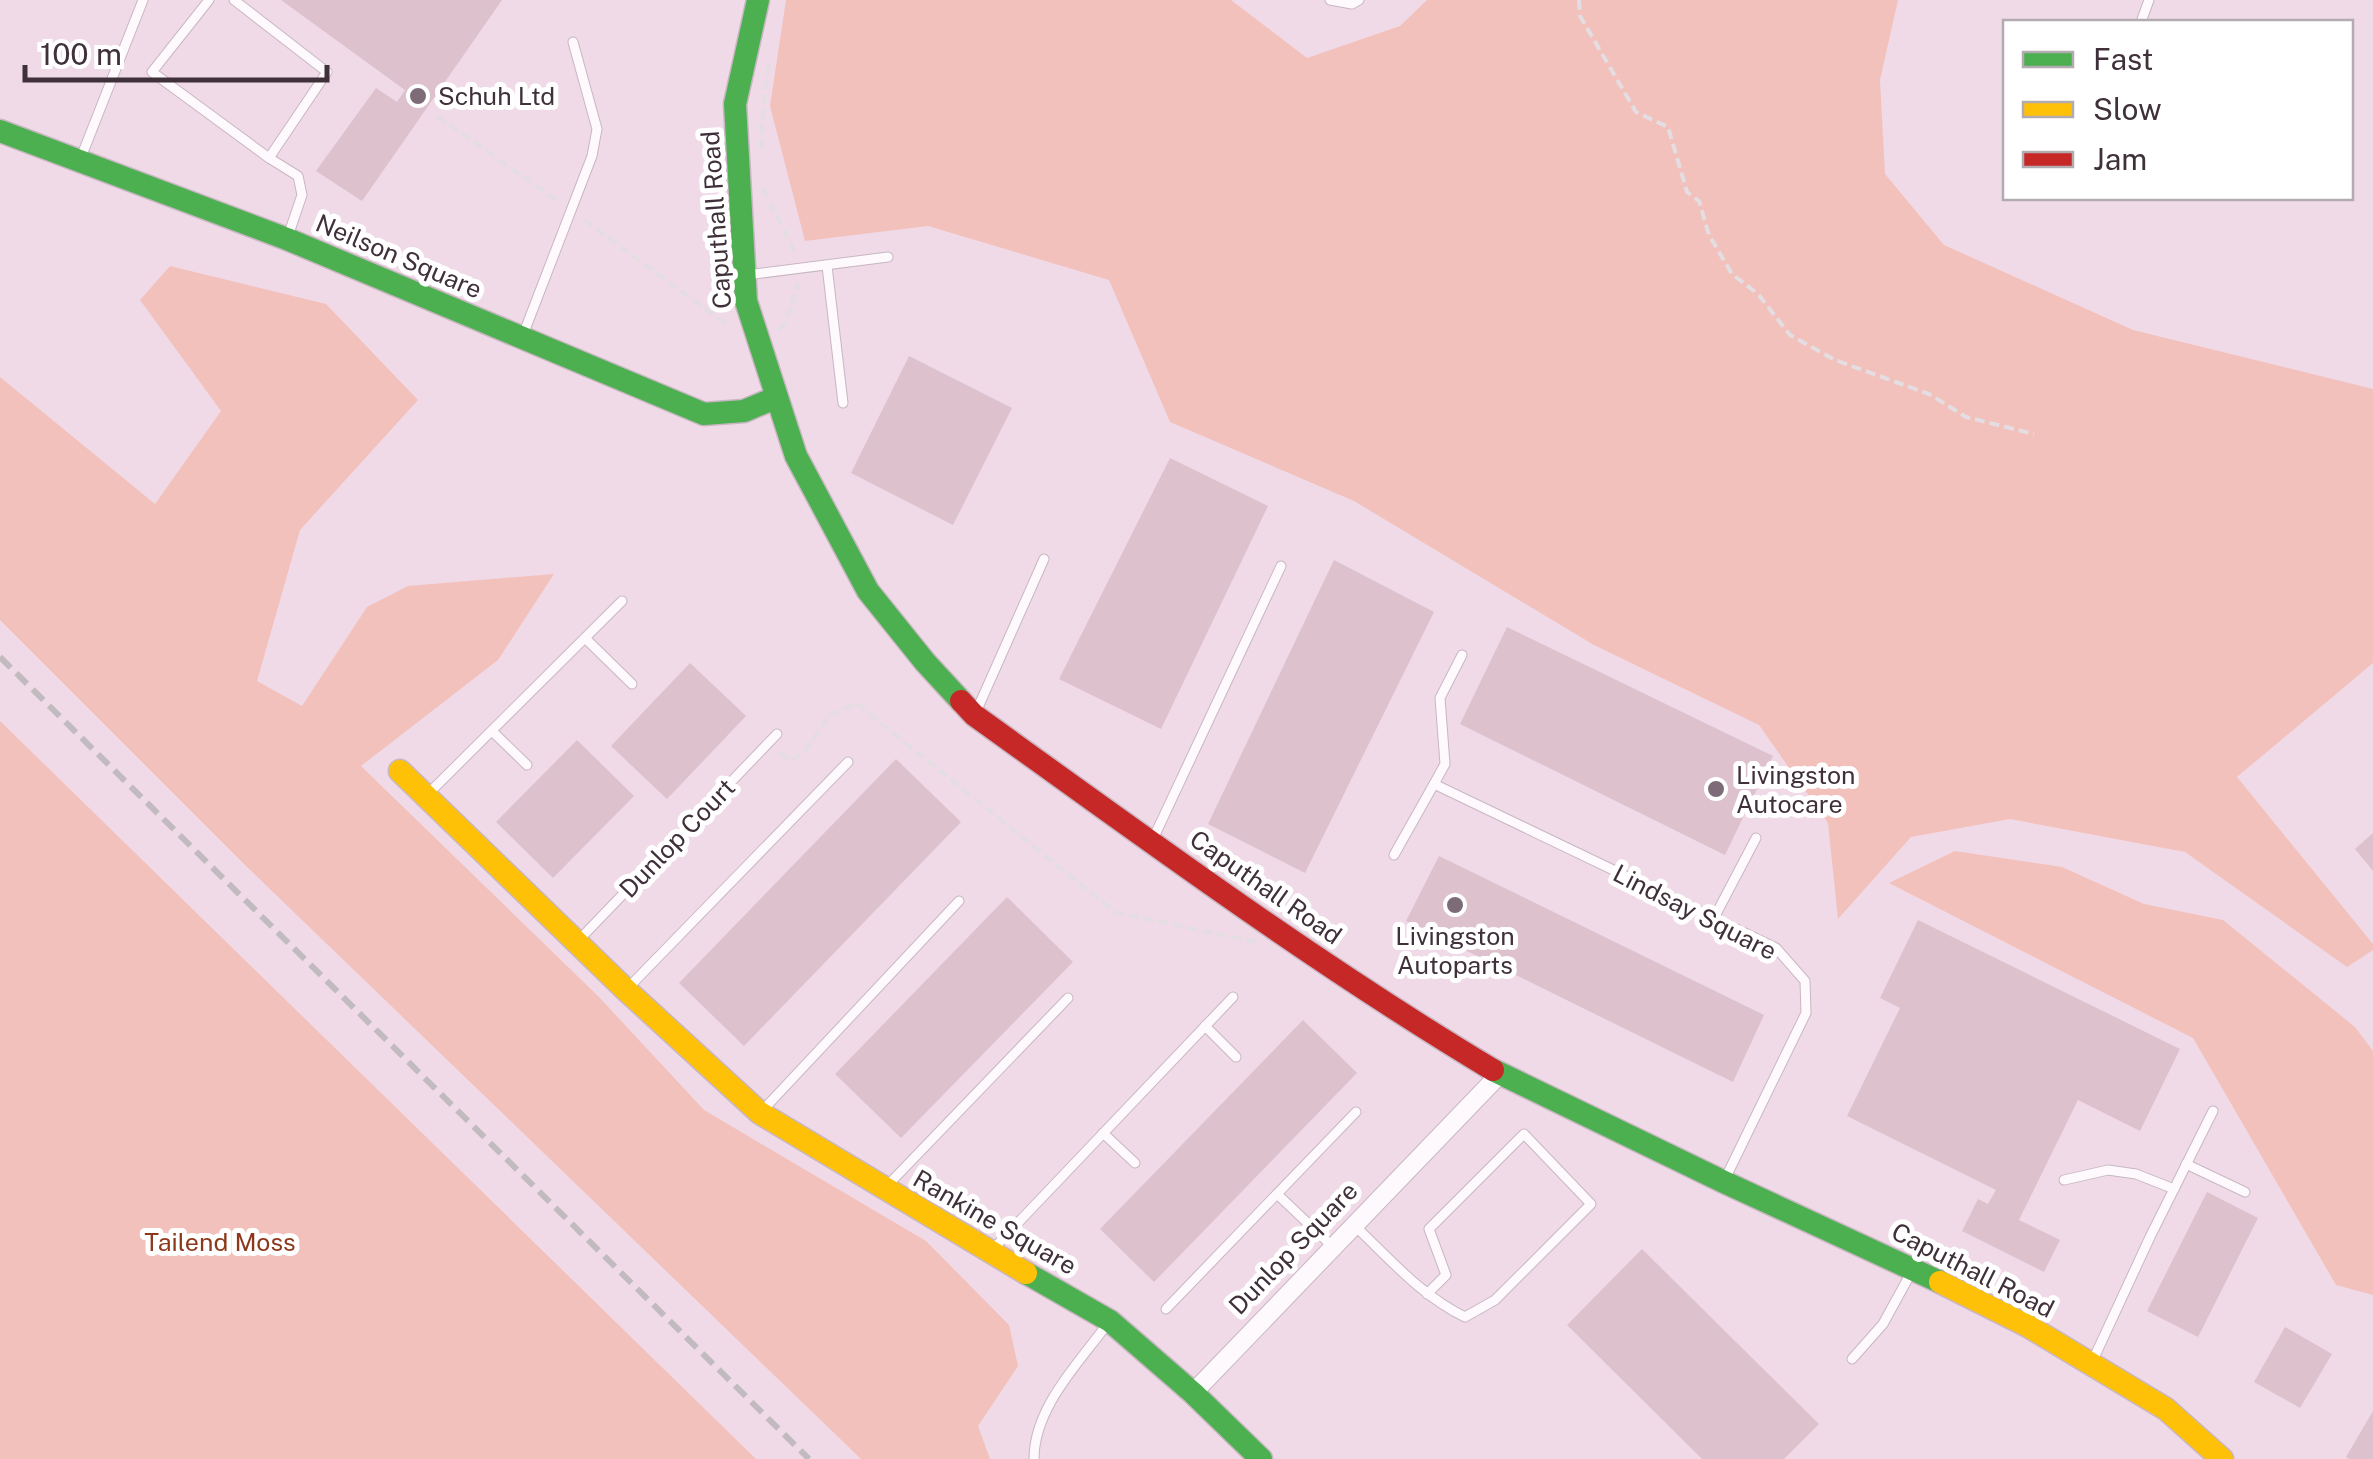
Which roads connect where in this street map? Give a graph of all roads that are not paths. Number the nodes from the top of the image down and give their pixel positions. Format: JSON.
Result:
{"nodes":[{"id":1,"x":143,"y":0,"type":"edge"},
{"id":2,"x":208,"y":0,"type":"edge"},
{"id":3,"x":234,"y":0,"type":"edge"},
{"id":4,"x":758,"y":0,"type":"edge"},
{"id":5,"x":1330,"y":0,"type":"edge"},
{"id":6,"x":1358,"y":0,"type":"edge"},
{"id":7,"x":574,"y":42,"type":"dead end"},
{"id":8,"x":0,"y":131,"type":"edge"},
{"id":9,"x":269,"y":158,"type":"junction"},
{"id":10,"x":80,"y":160,"type":"junction"},
{"id":11,"x":287,"y":239,"type":"junction"},
{"id":12,"x":888,"y":257,"type":"dead end"},
{"id":13,"x":827,"y":266,"type":"junction"},
{"id":14,"x":745,"y":276,"type":"junction"},
{"id":15,"x":522,"y":338,"type":"junction"},
{"id":16,"x":776,"y":398,"type":"junction"},
{"id":17,"x":844,"y":403,"type":"dead end"},
{"id":18,"x":1044,"y":559,"type":"dead end"},
{"id":19,"x":1281,"y":566,"type":"dead end"},
{"id":20,"x":622,"y":601,"type":"dead end"},
{"id":21,"x":585,"y":638,"type":"junction"},
{"id":22,"x":1462,"y":656,"type":"dead end"},
{"id":23,"x":632,"y":684,"type":"dead end"},
{"id":24,"x":974,"y":715,"type":"junction"},
{"id":25,"x":492,"y":731,"type":"junction"},
{"id":26,"x":778,"y":734,"type":"dead end"},
{"id":27,"x":848,"y":762,"type":"dead end"},
{"id":28,"x":527,"y":764,"type":"dead end"},
{"id":29,"x":400,"y":771,"type":"dead end"},
{"id":30,"x":1434,"y":784,"type":"junction"},
{"id":31,"x":426,"y":796,"type":"junction"},
{"id":32,"x":1756,"y":838,"type":"dead end"},
{"id":33,"x":1152,"y":842,"type":"junction"},
{"id":34,"x":1394,"y":855,"type":"dead end"},
{"id":35,"x":959,"y":901,"type":"dead end"},
{"id":36,"x":1714,"y":918,"type":"junction"},
{"id":37,"x":577,"y":942,"type":"junction"},
{"id":38,"x":626,"y":990,"type":"junction"},
{"id":39,"x":1233,"y":996,"type":"dead end"},
{"id":40,"x":1068,"y":998,"type":"dead end"},
{"id":41,"x":1205,"y":1026,"type":"junction"},
{"id":42,"x":1236,"y":1058,"type":"dead end"},
{"id":43,"x":1500,"y":1074,"type":"junction"},
{"id":44,"x":2213,"y":1111,"type":"dead end"},
{"id":45,"x":1356,"y":1112,"type":"dead end"},
{"id":46,"x":760,"y":1113,"type":"junction"},
{"id":47,"x":1103,"y":1133,"type":"junction"},
{"id":48,"x":1135,"y":1163,"type":"dead end"},
{"id":49,"x":2186,"y":1164,"type":"junction"},
{"id":50,"x":2064,"y":1180,"type":"dead end"},
{"id":51,"x":1724,"y":1182,"type":"junction"},
{"id":52,"x":884,"y":1189,"type":"junction"},
{"id":53,"x":2174,"y":1190,"type":"junction"},
{"id":54,"x":2245,"y":1192,"type":"dead end"},
{"id":55,"x":1277,"y":1194,"type":"junction"},
{"id":56,"x":1354,"y":1224,"type":"junction"},
{"id":57,"x":1332,"y":1247,"type":"junction"},
{"id":58,"x":990,"y":1252,"type":"junction"},
{"id":59,"x":1913,"y":1268,"type":"junction"},
{"id":60,"x":1427,"y":1294,"type":"junction"},
{"id":61,"x":1166,"y":1309,"type":"dead end"},
{"id":62,"x":1110,"y":1321,"type":"junction"},
{"id":63,"x":1852,"y":1358,"type":"dead end"},
{"id":64,"x":2092,"y":1363,"type":"junction"},
{"id":65,"x":1192,"y":1392,"type":"junction"},
{"id":66,"x":1034,"y":1459,"type":"edge"},
{"id":67,"x":1261,"y":1459,"type":"edge"},
{"id":68,"x":2222,"y":1459,"type":"edge"}],
"edges":[{"from":1,"to":10,"type":"lane"},
{"from":2,"to":9,"type":"lane"},
{"from":3,"to":9,"type":"lane"},
{"from":4,"to":14,"type":"street","name":"Caputhall Road"},
{"from":5,"to":6,"type":"lane"},
{"from":7,"to":15,"type":"lane"},
{"from":8,"to":10,"type":"street","name":"Neilson Square"},
{"from":9,"to":11,"type":"lane"},
{"from":10,"to":11,"type":"street","name":"Neilson Square"},
{"from":11,"to":15,"type":"street","name":"Neilson Square"},
{"from":12,"to":13,"type":"lane"},
{"from":13,"to":14,"type":"lane"},
{"from":13,"to":17,"type":"lane"},
{"from":14,"to":16,"type":"street","name":"Caputhall Road"},
{"from":15,"to":16,"type":"street","name":"Neilson Square"},
{"from":16,"to":24,"type":"street","name":"Caputhall Road"},
{"from":18,"to":24,"type":"lane"},
{"from":19,"to":33,"type":"lane"},
{"from":20,"to":21,"type":"lane"},
{"from":21,"to":23,"type":"lane"},
{"from":21,"to":25,"type":"lane"},
{"from":22,"to":30,"type":"lane"},
{"from":24,"to":33,"type":"street","name":"Caputhall Road"},
{"from":25,"to":28,"type":"lane"},
{"from":25,"to":31,"type":"lane"},
{"from":26,"to":37,"type":"lane","name":"Dunlop Court"},
{"from":27,"to":38,"type":"lane"},
{"from":29,"to":31,"type":"street","name":"Rankine Square"},
{"from":30,"to":34,"type":"lane"},
{"from":30,"to":36,"type":"lane","name":"Lindsay Square"},
{"from":31,"to":37,"type":"street","name":"Rankine Square"},
{"from":32,"to":36,"type":"lane"},
{"from":33,"to":43,"type":"street","name":"Caputhall Road"},
{"from":35,"to":46,"type":"lane"},
{"from":36,"to":51,"type":"lane","name":"Lindsay Square"},
{"from":37,"to":38,"type":"street","name":"Rankine Square"},
{"from":38,"to":46,"type":"street","name":"Rankine Square"},
{"from":39,"to":41,"type":"lane"},
{"from":40,"to":52,"type":"lane"},
{"from":41,"to":42,"type":"lane"},
{"from":41,"to":47,"type":"lane"},
{"from":43,"to":51,"type":"street","name":"Caputhall Road"},
{"from":43,"to":56,"type":"street","name":"Dunlop Square"},
{"from":44,"to":49,"type":"lane"},
{"from":45,"to":55,"type":"lane"},
{"from":46,"to":52,"type":"street","name":"Rankine Square"},
{"from":47,"to":48,"type":"lane"},
{"from":47,"to":58,"type":"lane"},
{"from":49,"to":53,"type":"lane"},
{"from":49,"to":54,"type":"lane"},
{"from":50,"to":53,"type":"lane"},
{"from":51,"to":59,"type":"street","name":"Caputhall Road"},
{"from":52,"to":58,"type":"street","name":"Rankine Square"},
{"from":53,"to":64,"type":"lane"},
{"from":55,"to":57,"type":"lane"},
{"from":55,"to":61,"type":"lane"},
{"from":56,"to":57,"type":"street","name":"Dunlop Square"},
{"from":56,"to":60,"type":"lane"},
{"from":57,"to":65,"type":"street","name":"Dunlop Square"},
{"from":58,"to":62,"type":"street","name":"Rankine Square"},
{"from":59,"to":63,"type":"lane"},
{"from":59,"to":64,"type":"street","name":"Caputhall Road"},
{"from":60,"to":60,"type":"lane"},
{"from":62,"to":65,"type":"street","name":"Rankine Square"},
{"from":62,"to":66,"type":"lane"},
{"from":64,"to":68,"type":"street","name":"Caputhall Road"},
{"from":65,"to":67,"type":"street"}]}
